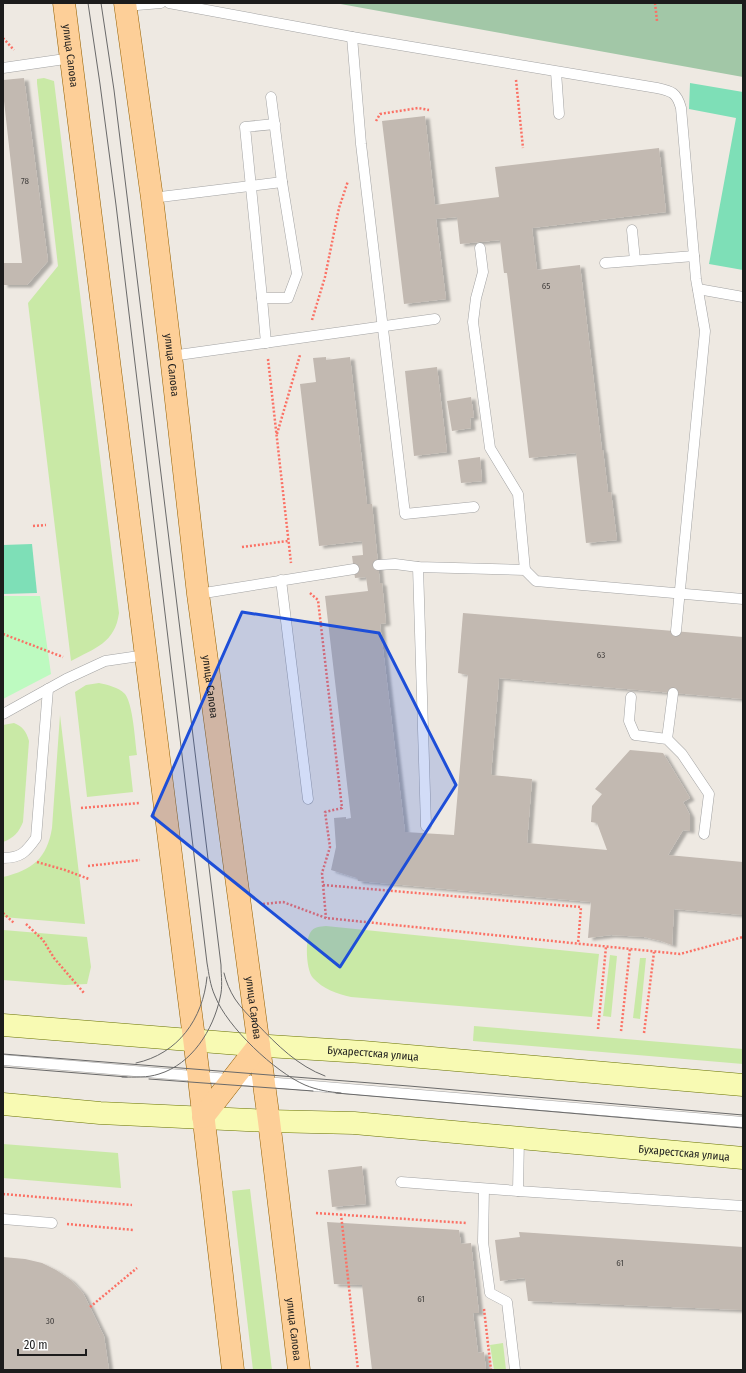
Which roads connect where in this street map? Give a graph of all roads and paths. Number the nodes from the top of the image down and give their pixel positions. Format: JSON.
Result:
{"nodes":[{"id":1,"x":64,"y":3,"type":"edge"},
{"id":2,"x":161,"y":3,"type":"edge"},
{"id":3,"x":169,"y":3,"type":"edge"},
{"id":4,"x":655,"y":3,"type":"edge"},
{"id":5,"x":125,"y":4,"type":"edge"},
{"id":6,"x":657,"y":21,"type":"dead end"},
{"id":7,"x":352,"y":37,"type":"junction"},
{"id":8,"x":72,"y":58,"type":"junction"},
{"id":9,"x":514,"y":65,"type":"junction"},
{"id":10,"x":3,"y":68,"type":"edge"},
{"id":11,"x":556,"y":72,"type":"junction"},
{"id":12,"x":272,"y":97,"type":"dead end"},
{"id":13,"x":559,"y":114,"type":"dead end"},
{"id":14,"x":275,"y":124,"type":"junction"},
{"id":15,"x":523,"y":148,"type":"dead end"},
{"id":16,"x":282,"y":182,"type":"junction"},
{"id":17,"x":252,"y":186,"type":"junction"},
{"id":18,"x":152,"y":198,"type":"junction"},
{"id":19,"x":632,"y":230,"type":"dead end"},
{"id":20,"x":480,"y":248,"type":"dead end"},
{"id":21,"x":694,"y":256,"type":"junction"},
{"id":22,"x":635,"y":260,"type":"junction"},
{"id":23,"x":605,"y":263,"type":"dead end"},
{"id":24,"x":698,"y":289,"type":"junction"},
{"id":25,"x":743,"y":297,"type":"edge"},
{"id":26,"x":262,"y":298,"type":"junction"},
{"id":27,"x":435,"y":320,"type":"dead end"},
{"id":28,"x":382,"y":327,"type":"junction"},
{"id":29,"x":307,"y":337,"type":"junction"},
{"id":30,"x":266,"y":343,"type":"junction"},
{"id":31,"x":171,"y":356,"type":"junction"},
{"id":32,"x":276,"y":437,"type":"junction"},
{"id":33,"x":474,"y":507,"type":"dead end"},
{"id":34,"x":46,"y":525,"type":"dead end"},
{"id":35,"x":33,"y":526,"type":"dead end"},
{"id":36,"x":288,"y":541,"type":"junction"},
{"id":37,"x":242,"y":547,"type":"dead end"},
{"id":38,"x":378,"y":565,"type":"dead end"},
{"id":39,"x":418,"y":567,"type":"junction"},
{"id":40,"x":354,"y":568,"type":"dead end"},
{"id":41,"x":525,"y":570,"type":"junction"},
{"id":42,"x":292,"y":578,"type":"junction"},
{"id":43,"x":281,"y":580,"type":"junction"},
{"id":44,"x":198,"y":594,"type":"junction"},
{"id":45,"x":680,"y":594,"type":"junction"},
{"id":46,"x":743,"y":600,"type":"edge"},
{"id":47,"x":676,"y":631,"type":"dead end"},
{"id":48,"x":3,"y":634,"type":"edge"},
{"id":49,"x":146,"y":655,"type":"junction"},
{"id":50,"x":63,"y":657,"type":"dead end"},
{"id":51,"x":48,"y":689,"type":"junction"},
{"id":52,"x":673,"y":693,"type":"dead end"},
{"id":53,"x":631,"y":697,"type":"dead end"},
{"id":54,"x":3,"y":714,"type":"edge"},
{"id":55,"x":667,"y":739,"type":"junction"},
{"id":56,"x":308,"y":799,"type":"dead end"},
{"id":57,"x":140,"y":803,"type":"dead end"},
{"id":58,"x":81,"y":808,"type":"dead end"},
{"id":59,"x":426,"y":826,"type":"dead end"},
{"id":60,"x":704,"y":834,"type":"dead end"},
{"id":61,"x":3,"y":858,"type":"edge"},
{"id":62,"x":140,"y":860,"type":"dead end"},
{"id":63,"x":36,"y":862,"type":"dead end"},
{"id":64,"x":88,"y":866,"type":"dead end"},
{"id":65,"x":89,"y":880,"type":"dead end"},
{"id":66,"x":323,"y":885,"type":"junction"},
{"id":67,"x":256,"y":905,"type":"dead end"},
{"id":68,"x":3,"y":913,"type":"edge"},
{"id":69,"x":326,"y":918,"type":"junction"},
{"id":70,"x":14,"y":923,"type":"dead end"},
{"id":71,"x":26,"y":924,"type":"dead end"},
{"id":72,"x":743,"y":937,"type":"edge"},
{"id":73,"x":578,"y":944,"type":"junction"},
{"id":74,"x":606,"y":947,"type":"junction"},
{"id":75,"x":630,"y":949,"type":"junction"},
{"id":76,"x":654,"y":952,"type":"junction"},
{"id":77,"x":84,"y":993,"type":"dead end"},
{"id":78,"x":3,"y":1025,"type":"edge"},
{"id":79,"x":598,"y":1029,"type":"dead end"},
{"id":80,"x":621,"y":1031,"type":"dead end"},
{"id":81,"x":644,"y":1033,"type":"dead end"},
{"id":82,"x":194,"y":1040,"type":"junction"},
{"id":83,"x":259,"y":1045,"type":"junction"},
{"id":84,"x":3,"y":1060,"type":"edge"},
{"id":85,"x":198,"y":1076,"type":"junction"},
{"id":86,"x":233,"y":1079,"type":"junction"},
{"id":87,"x":264,"y":1082,"type":"junction"},
{"id":88,"x":743,"y":1085,"type":"edge"},
{"id":89,"x":3,"y":1104,"type":"edge"},
{"id":90,"x":203,"y":1118,"type":"junction"},
{"id":91,"x":269,"y":1121,"type":"junction"},
{"id":92,"x":743,"y":1122,"type":"edge"},
{"id":93,"x":519,"y":1138,"type":"junction"},
{"id":94,"x":743,"y":1158,"type":"edge"},
{"id":95,"x":401,"y":1182,"type":"dead end"},
{"id":96,"x":484,"y":1189,"type":"junction"},
{"id":97,"x":518,"y":1192,"type":"junction"},
{"id":98,"x":3,"y":1194,"type":"edge"},
{"id":99,"x":132,"y":1205,"type":"dead end"},
{"id":100,"x":743,"y":1206,"type":"edge"},
{"id":101,"x":316,"y":1213,"type":"dead end"},
{"id":102,"x":341,"y":1214,"type":"junction"},
{"id":103,"x":3,"y":1219,"type":"edge"},
{"id":104,"x":52,"y":1223,"type":"joint"},
{"id":105,"x":468,"y":1223,"type":"dead end"},
{"id":106,"x":134,"y":1230,"type":"dead end"},
{"id":107,"x":137,"y":1268,"type":"dead end"},
{"id":108,"x":483,"y":1304,"type":"dead end"},
{"id":109,"x":90,"y":1307,"type":"dead end"},
{"id":110,"x":233,"y":1370,"type":"edge"},
{"id":111,"x":299,"y":1370,"type":"edge"},
{"id":112,"x":358,"y":1370,"type":"edge"},
{"id":113,"x":491,"y":1370,"type":"edge"},
{"id":114,"x":515,"y":1370,"type":"edge"}],
"edges":[{"from":1,"to":8,"type":"main road","name":"улица Салова"},
{"from":2,"to":5,"type":"lane"},
{"from":3,"to":7,"type":"lane"},
{"from":4,"to":6,"type":"path"},
{"from":5,"to":18,"type":"main road","name":"улица Салова"},
{"from":7,"to":9,"type":"lane"},
{"from":7,"to":28,"type":"lane"},
{"from":8,"to":10,"type":"lane"},
{"from":8,"to":49,"type":"main road","name":"улица Салова"},
{"from":9,"to":11,"type":"lane"},
{"from":9,"to":15,"type":"path"},
{"from":11,"to":13,"type":"lane"},
{"from":11,"to":21,"type":"lane"},
{"from":12,"to":14,"type":"lane"},
{"from":14,"to":16,"type":"lane"},
{"from":14,"to":17,"type":"lane"},
{"from":16,"to":17,"type":"lane"},
{"from":16,"to":26,"type":"lane"},
{"from":17,"to":18,"type":"lane"},
{"from":17,"to":26,"type":"lane"},
{"from":18,"to":31,"type":"main road","name":"улица Салова"},
{"from":19,"to":22,"type":"lane"},
{"from":20,"to":41,"type":"lane"},
{"from":21,"to":22,"type":"lane"},
{"from":21,"to":24,"type":"lane"},
{"from":22,"to":23,"type":"lane"},
{"from":24,"to":25,"type":"lane"},
{"from":24,"to":45,"type":"lane"},
{"from":26,"to":30,"type":"lane"},
{"from":27,"to":28,"type":"lane"},
{"from":28,"to":29,"type":"lane"},
{"from":28,"to":33,"type":"lane"},
{"from":29,"to":30,"type":"lane"},
{"from":29,"to":32,"type":"path"},
{"from":30,"to":31,"type":"lane"},
{"from":30,"to":32,"type":"path"},
{"from":31,"to":44,"type":"main road","name":"улица Салова"},
{"from":32,"to":36,"type":"path"},
{"from":34,"to":35,"type":"path"},
{"from":36,"to":37,"type":"path"},
{"from":36,"to":42,"type":"path"},
{"from":38,"to":39,"type":"lane"},
{"from":39,"to":41,"type":"lane"},
{"from":39,"to":59,"type":"lane"},
{"from":40,"to":42,"type":"lane"},
{"from":41,"to":45,"type":"lane"},
{"from":42,"to":43,"type":"lane"},
{"from":42,"to":66,"type":"path"},
{"from":43,"to":44,"type":"lane"},
{"from":43,"to":56,"type":"lane"},
{"from":44,"to":83,"type":"main road","name":"улица Салова"},
{"from":45,"to":46,"type":"lane"},
{"from":45,"to":47,"type":"lane"},
{"from":48,"to":50,"type":"path"},
{"from":49,"to":51,"type":"lane"},
{"from":49,"to":82,"type":"main road","name":"улица Салова"},
{"from":51,"to":54,"type":"lane"},
{"from":51,"to":61,"type":"lane"},
{"from":52,"to":55,"type":"lane"},
{"from":53,"to":55,"type":"lane"},
{"from":55,"to":60,"type":"lane"},
{"from":57,"to":58,"type":"path"},
{"from":62,"to":64,"type":"path"},
{"from":63,"to":65,"type":"path"},
{"from":66,"to":69,"type":"path"},
{"from":66,"to":73,"type":"path"},
{"from":67,"to":69,"type":"path"},
{"from":68,"to":70,"type":"path"},
{"from":69,"to":73,"type":"path"},
{"from":71,"to":77,"type":"path"},
{"from":72,"to":76,"type":"path"},
{"from":73,"to":74,"type":"path"},
{"from":74,"to":75,"type":"path"},
{"from":74,"to":79,"type":"path"},
{"from":75,"to":76,"type":"path"},
{"from":75,"to":80,"type":"path"},
{"from":76,"to":81,"type":"path"},
{"from":78,"to":82,"type":"main road","name":"Бухарестская улица"},
{"from":82,"to":83,"type":"main road","name":"Бухарестская улица"},
{"from":82,"to":85,"type":"main road","name":"улица Салова"},
{"from":83,"to":86,"type":"main road"},
{"from":83,"to":87,"type":"main road","name":"улица Салова"},
{"from":83,"to":88,"type":"main road","name":"Бухарестская улица"},
{"from":84,"to":85,"type":"lane"},
{"from":85,"to":86,"type":"lane"},
{"from":85,"to":90,"type":"main road","name":"улица Салова"},
{"from":86,"to":87,"type":"lane"},
{"from":86,"to":90,"type":"main road"},
{"from":87,"to":91,"type":"main road","name":"улица Салова"},
{"from":87,"to":92,"type":"lane"},
{"from":89,"to":90,"type":"main road","name":"Бухарестская улица"},
{"from":90,"to":91,"type":"main road","name":"Бухарестская улица"},
{"from":90,"to":110,"type":"main road","name":"улица Салова"},
{"from":91,"to":93,"type":"main road","name":"Бухарестская улица"},
{"from":91,"to":111,"type":"main road","name":"улица Салова"},
{"from":93,"to":94,"type":"main road","name":"Бухарестская улица"},
{"from":93,"to":97,"type":"lane"},
{"from":95,"to":96,"type":"lane"},
{"from":96,"to":97,"type":"lane"},
{"from":96,"to":114,"type":"lane"},
{"from":97,"to":100,"type":"lane"},
{"from":98,"to":99,"type":"path"},
{"from":101,"to":102,"type":"path"},
{"from":102,"to":105,"type":"path"},
{"from":102,"to":112,"type":"path"},
{"from":103,"to":104,"type":"lane"},
{"from":104,"to":106,"type":"path"},
{"from":107,"to":109,"type":"path"},
{"from":108,"to":113,"type":"path"}]}
